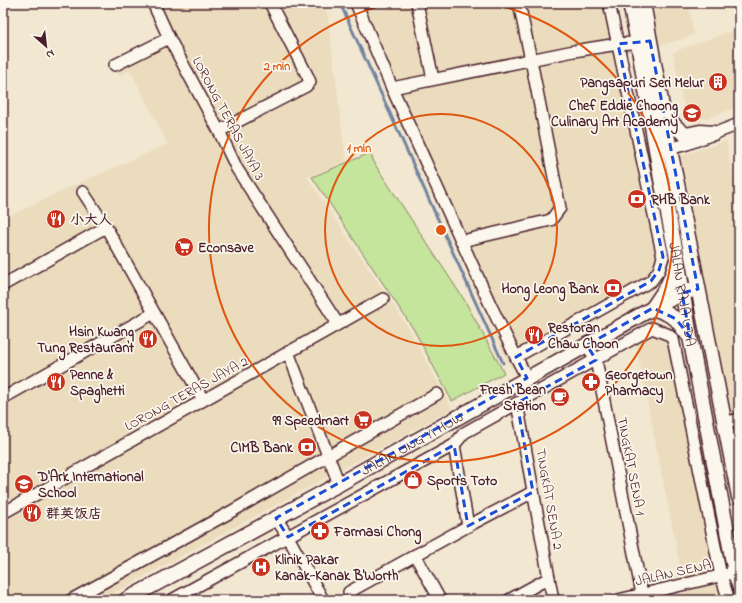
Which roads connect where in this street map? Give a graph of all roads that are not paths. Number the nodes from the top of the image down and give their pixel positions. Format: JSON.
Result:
{"nodes":[{"id":1,"x":154,"y":3,"type":"edge"},
{"id":2,"x":270,"y":3,"type":"edge"},
{"id":3,"x":356,"y":3,"type":"edge"},
{"id":4,"x":417,"y":3,"type":"edge"},
{"id":5,"x":518,"y":3,"type":"edge"},
{"id":6,"x":609,"y":3,"type":"edge"},
{"id":7,"x":630,"y":3,"type":"edge"},
{"id":8,"x":643,"y":3,"type":"edge"},
{"id":9,"x":169,"y":38,"type":"junction"},
{"id":10,"x":644,"y":42,"type":"junction"},
{"id":11,"x":618,"y":44,"type":"junction"},
{"id":12,"x":531,"y":60,"type":"junction"},
{"id":13,"x":115,"y":65,"type":"dead end"},
{"id":14,"x":433,"y":79,"type":"junction"},
{"id":15,"x":392,"y":88,"type":"junction"},
{"id":16,"x":662,"y":108,"type":"junction"},
{"id":17,"x":739,"y":124,"type":"edge"},
{"id":18,"x":219,"y":131,"type":"junction"},
{"id":19,"x":714,"y":133,"type":"junction"},
{"id":20,"x":663,"y":151,"type":"junction"},
{"id":21,"x":83,"y":192,"type":"dead end"},
{"id":22,"x":106,"y":227,"type":"junction"},
{"id":23,"x":462,"y":241,"type":"junction"},
{"id":24,"x":677,"y":258,"type":"junction"},
{"id":25,"x":3,"y":285,"type":"edge"},
{"id":26,"x":698,"y":289,"type":"junction"},
{"id":27,"x":682,"y":293,"type":"junction"},
{"id":28,"x":383,"y":299,"type":"dead end"},
{"id":29,"x":653,"y":308,"type":"junction"},
{"id":30,"x":154,"y":313,"type":"junction"},
{"id":31,"x":338,"y":324,"type":"junction"},
{"id":32,"x":690,"y":337,"type":"junction"},
{"id":33,"x":674,"y":339,"type":"joint"},
{"id":34,"x":586,"y":345,"type":"junction"},
{"id":35,"x":288,"y":352,"type":"junction"},
{"id":36,"x":516,"y":357,"type":"junction"},
{"id":37,"x":596,"y":360,"type":"junction"},
{"id":38,"x":527,"y":378,"type":"junction"},
{"id":39,"x":437,"y":394,"type":"dead end"},
{"id":40,"x":3,"y":398,"type":"edge"},
{"id":41,"x":203,"y":400,"type":"junction"},
{"id":42,"x":517,"y":403,"type":"junction"},
{"id":43,"x":456,"y":418,"type":"junction"},
{"id":44,"x":739,"y":419,"type":"edge"},
{"id":45,"x":724,"y":423,"type":"junction"},
{"id":46,"x":464,"y":433,"type":"junction"},
{"id":47,"x":454,"y":445,"type":"junction"},
{"id":48,"x":328,"y":456,"type":"junction"},
{"id":49,"x":338,"y":484,"type":"junction"},
{"id":50,"x":533,"y":492,"type":"junction"},
{"id":51,"x":739,"y":496,"type":"edge"},
{"id":52,"x":3,"y":513,"type":"edge"},
{"id":53,"x":276,"y":518,"type":"junction"},
{"id":54,"x":468,"y":526,"type":"junction"},
{"id":55,"x":288,"y":537,"type":"junction"},
{"id":56,"x":415,"y":555,"type":"junction"},
{"id":57,"x":721,"y":576,"type":"junction"},
{"id":58,"x":549,"y":578,"type":"junction"},
{"id":59,"x":737,"y":579,"type":"edge"},
{"id":60,"x":349,"y":592,"type":"dead end"},
{"id":61,"x":642,"y":594,"type":"junction"},
{"id":62,"x":71,"y":600,"type":"edge"},
{"id":63,"x":126,"y":600,"type":"edge"},
{"id":64,"x":172,"y":600,"type":"edge"},
{"id":65,"x":323,"y":600,"type":"edge"},
{"id":66,"x":440,"y":600,"type":"edge"},
{"id":67,"x":509,"y":600,"type":"edge"},
{"id":68,"x":553,"y":600,"type":"edge"},
{"id":69,"x":618,"y":600,"type":"edge"},
{"id":70,"x":729,"y":600,"type":"edge"}],
"edges":[{"from":1,"to":9,"type":"street","name":"LORONG TERAS JAYA 3"},
{"from":2,"to":18,"type":"street"},
{"from":3,"to":15,"type":"street"},
{"from":4,"to":14,"type":"street"},
{"from":5,"to":12,"type":"street"},
{"from":6,"to":11,"type":"street"},
{"from":7,"to":10,"type":"main road","name":"JALAN RAJA UDA"},
{"from":8,"to":10,"type":"main road","name":"JALAN RAJA UDA"},
{"from":9,"to":13,"type":"street"},
{"from":9,"to":18,"type":"street","name":"LORONG TERAS JAYA 3"},
{"from":10,"to":11,"type":"street"},
{"from":10,"to":16,"type":"main road","name":"JALAN RAJA UDA"},
{"from":10,"to":20,"type":"main road","name":"JALAN RAJA UDA"},
{"from":11,"to":12,"type":"street"},
{"from":11,"to":36,"type":"street"},
{"from":12,"to":14,"type":"street"},
{"from":12,"to":23,"type":"street"},
{"from":14,"to":15,"type":"street"},
{"from":15,"to":23,"type":"street"},
{"from":16,"to":19,"type":"main road"},
{"from":16,"to":20,"type":"main road","name":"JALAN RAJA UDA"},
{"from":17,"to":19,"type":"street"},
{"from":18,"to":31,"type":"street","name":"LORONG TERAS JAYA 3"},
{"from":19,"to":20,"type":"street"},
{"from":20,"to":24,"type":"main road","name":"JALAN RAJA UDA"},
{"from":20,"to":26,"type":"main road","name":"JALAN RAJA UDA"},
{"from":21,"to":22,"type":"street"},
{"from":22,"to":25,"type":"street"},
{"from":22,"to":30,"type":"street"},
{"from":23,"to":36,"type":"street"},
{"from":24,"to":27,"type":"main road","name":"JALAN RAJA UDA"},
{"from":24,"to":29,"type":"main road"},
{"from":26,"to":27,"type":"main road","name":"JALAN ONG YI HOW"},
{"from":26,"to":45,"type":"main road","name":"JALAN RAJA UDA"},
{"from":27,"to":29,"type":"main road","name":"JALAN ONG YI HOW"},
{"from":27,"to":32,"type":"main road","name":"JALAN RAJA UDA"},
{"from":28,"to":31,"type":"street","name":"LORONG TERAS JAYA 2"},
{"from":29,"to":32,"type":"main road"},
{"from":29,"to":34,"type":"main road","name":"JALAN ONG YI HOW"},
{"from":30,"to":40,"type":"street"},
{"from":30,"to":41,"type":"street"},
{"from":31,"to":35,"type":"street","name":"LORONG TERAS JAYA 2"},
{"from":32,"to":59,"type":"main road","name":"JALAN RAJA UDA"},
{"from":33,"to":37,"type":"street","name":"JALAN ONG YI HOW"},
{"from":33,"to":57,"type":"street","name":"JALAN RAJA UDA"},
{"from":34,"to":37,"type":"street","name":"TINGKAT SENA 1"},
{"from":34,"to":38,"type":"main road","name":"JALAN ONG YI HOW"},
{"from":35,"to":41,"type":"street","name":"LORONG TERAS JAYA 2"},
{"from":35,"to":48,"type":"street"},
{"from":36,"to":38,"type":"street"},
{"from":37,"to":42,"type":"street","name":"JALAN ONG YI HOW"},
{"from":37,"to":61,"type":"street","name":"TINGKAT SENA 1"},
{"from":38,"to":43,"type":"main road","name":"JALAN ONG YI HOW"},
{"from":39,"to":48,"type":"street","name":"JALAN ONG YI HOW"},
{"from":41,"to":52,"type":"street","name":"LORONG TERAS JAYA 2"},
{"from":42,"to":46,"type":"street","name":"JALAN ONG YI HOW"},
{"from":42,"to":50,"type":"street","name":"TINGKAT SENA 2"},
{"from":43,"to":46,"type":"street"},
{"from":43,"to":49,"type":"main road","name":"JALAN ONG YI HOW"},
{"from":44,"to":45,"type":"street"},
{"from":45,"to":51,"type":"main road","name":"JALAN RAJA UDA"},
{"from":46,"to":47,"type":"street","name":"JALAN ONG YI HOW"},
{"from":47,"to":54,"type":"street"},
{"from":47,"to":55,"type":"street","name":"JALAN ONG YI HOW"},
{"from":48,"to":49,"type":"street"},
{"from":48,"to":62,"type":"street","name":"JALAN ONG YI HOW"},
{"from":49,"to":53,"type":"main road","name":"JALAN ONG YI HOW"},
{"from":50,"to":54,"type":"street"},
{"from":50,"to":58,"type":"street","name":"TINGKAT SENA 2"},
{"from":53,"to":55,"type":"street"},
{"from":53,"to":63,"type":"main road","name":"JALAN ONG YI HOW"},
{"from":54,"to":56,"type":"street"},
{"from":55,"to":64,"type":"street","name":"JALAN ONG YI HOW"},
{"from":55,"to":65,"type":"street"},
{"from":56,"to":60,"type":"street"},
{"from":56,"to":66,"type":"street"},
{"from":57,"to":59,"type":"street","name":"JALAN SENA"},
{"from":57,"to":61,"type":"street","name":"JALAN SENA"},
{"from":57,"to":70,"type":"street","name":"JALAN RAJA UDA"},
{"from":58,"to":67,"type":"street"},
{"from":58,"to":68,"type":"street","name":"TINGKAT SENA 2"},
{"from":61,"to":69,"type":"street","name":"JALAN SENA"}]}
